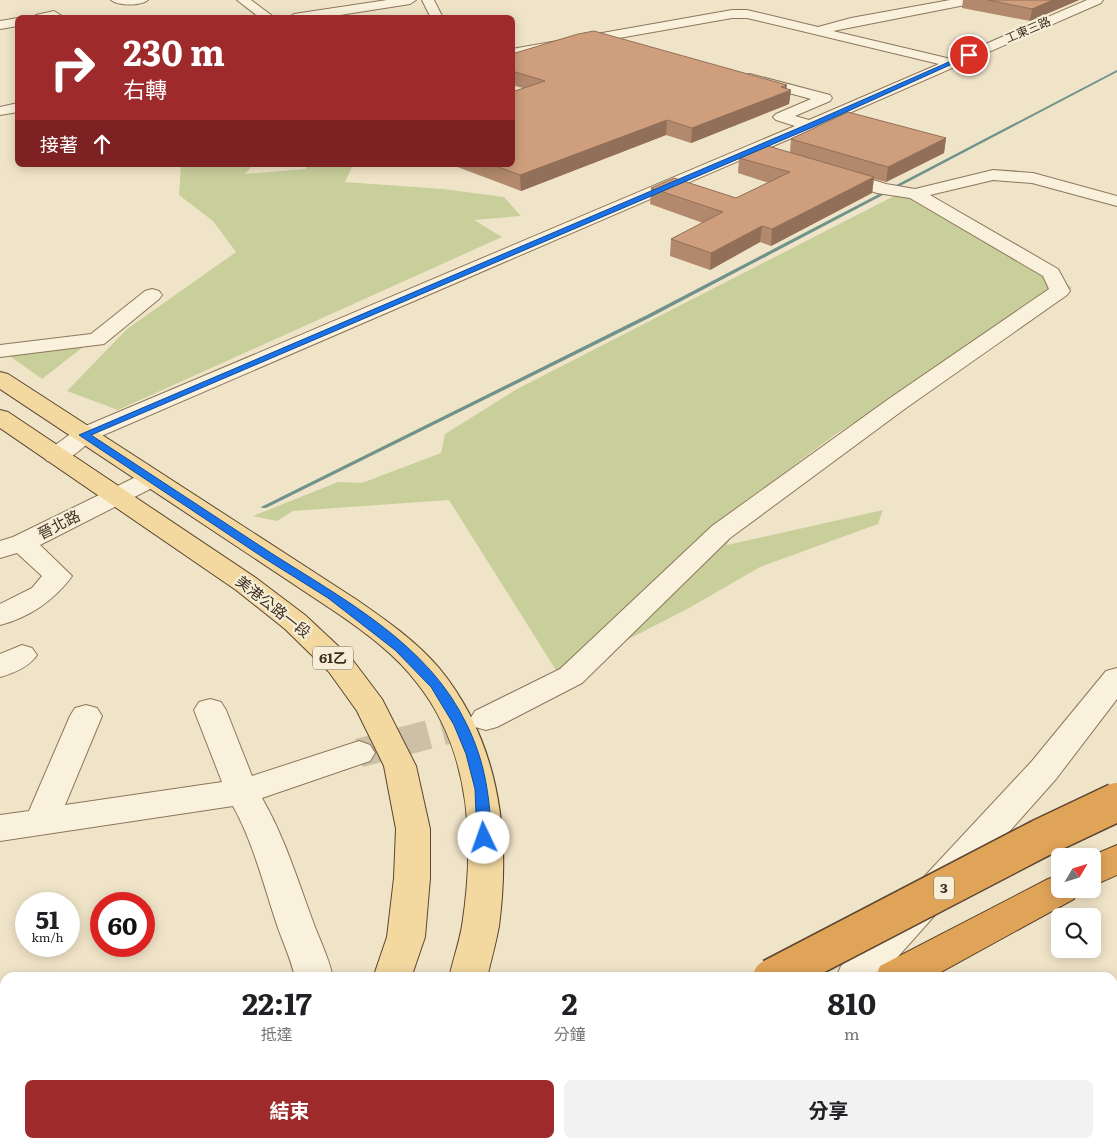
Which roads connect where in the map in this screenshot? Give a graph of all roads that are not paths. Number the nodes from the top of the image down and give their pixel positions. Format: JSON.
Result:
{"nodes":[{"id":1,"x":117,"y":0,"type":"edge"},
{"id":2,"x":142,"y":0,"type":"edge"},
{"id":3,"x":243,"y":0,"type":"edge"},
{"id":4,"x":410,"y":0,"type":"edge"},
{"id":5,"x":428,"y":0,"type":"edge"},
{"id":6,"x":970,"y":0,"type":"edge"},
{"id":7,"x":1097,"y":0,"type":"edge"},
{"id":8,"x":745,"y":1,"type":"edge"},
{"id":9,"x":265,"y":15,"type":"edge"},
{"id":10,"x":313,"y":15,"type":"edge"},
{"id":11,"x":436,"y":15,"type":"edge"},
{"id":12,"x":758,"y":16,"type":"junction"},
{"id":13,"x":15,"y":22,"type":"edge"},
{"id":14,"x":0,"y":25,"type":"edge"},
{"id":15,"x":817,"y":31,"type":"junction"},
{"id":16,"x":515,"y":52,"type":"edge"},
{"id":17,"x":952,"y":63,"type":"junction"},
{"id":18,"x":738,"y":74,"type":"edge"},
{"id":19,"x":15,"y":108,"type":"edge"},
{"id":20,"x":0,"y":111,"type":"edge"},
{"id":21,"x":810,"y":126,"type":"junction"},
{"id":22,"x":754,"y":150,"type":"junction"},
{"id":23,"x":782,"y":158,"type":"edge"},
{"id":24,"x":820,"y":169,"type":"edge"},
{"id":25,"x":915,"y":194,"type":"junction"},
{"id":26,"x":1117,"y":201,"type":"edge"},
{"id":27,"x":152,"y":295,"type":"dead end"},
{"id":28,"x":0,"y":351,"type":"edge"},
{"id":29,"x":0,"y":379,"type":"edge"},
{"id":30,"x":0,"y":417,"type":"edge"},
{"id":31,"x":84,"y":435,"type":"junction"},
{"id":32,"x":56,"y":456,"type":"junction"},
{"id":33,"x":151,"y":479,"type":"junction"},
{"id":34,"x":116,"y":496,"type":"junction"},
{"id":35,"x":11,"y":546,"type":"edge"},
{"id":36,"x":0,"y":616,"type":"edge"},
{"id":37,"x":1117,"y":678,"type":"edge"},
{"id":38,"x":210,"y":710,"type":"dead end"},
{"id":39,"x":86,"y":716,"type":"dead end"},
{"id":40,"x":486,"y":719,"type":"tunnel mouth"},
{"id":41,"x":359,"y":753,"type":"tunnel mouth"},
{"id":42,"x":242,"y":792,"type":"junction"},
{"id":43,"x":1117,"y":802,"type":"edge"},
{"id":44,"x":41,"y":822,"type":"junction"},
{"id":45,"x":0,"y":828,"type":"edge"},
{"id":46,"x":1117,"y":860,"type":"edge"},
{"id":47,"x":1101,"y":868,"type":"edge"},
{"id":48,"x":1051,"y":894,"type":"edge"},
{"id":49,"x":313,"y":972,"type":"edge"},
{"id":50,"x":394,"y":972,"type":"edge"},
{"id":51,"x":469,"y":972,"type":"edge"},
{"id":52,"x":784,"y":972,"type":"edge"},
{"id":53,"x":860,"y":972,"type":"edge"},
{"id":54,"x":905,"y":972,"type":"edge"}],
"edges":[{"from":1,"to":2,"type":"street"},
{"from":3,"to":9,"type":"street"},
{"from":4,"to":10,"type":"street"},
{"from":5,"to":11,"type":"street"},
{"from":6,"to":15,"type":"street"},
{"from":7,"to":17,"type":"street","name":"工東三路"},
{"from":8,"to":12,"type":"street"},
{"from":12,"to":15,"type":"street"},
{"from":12,"to":16,"type":"street"},
{"from":13,"to":14,"type":"street"},
{"from":15,"to":17,"type":"street"},
{"from":17,"to":21,"type":"street","name":"工東三路"},
{"from":18,"to":21,"type":"street"},
{"from":19,"to":20,"type":"street"},
{"from":21,"to":22,"type":"street","name":"工東三路"},
{"from":22,"to":23,"type":"street"},
{"from":22,"to":31,"type":"street","name":"工東三路"},
{"from":24,"to":25,"type":"street"},
{"from":25,"to":26,"type":"street"},
{"from":25,"to":40,"type":"street"},
{"from":27,"to":28,"type":"street"},
{"from":29,"to":31,"type":"main road"},
{"from":30,"to":32,"type":"main road","name":"美港公路一段","number":"61乙"},
{"from":31,"to":32,"type":"street","name":"工東三路"},
{"from":31,"to":33,"type":"main road"},
{"from":32,"to":34,"type":"main road","name":"美港公路一段","number":"61乙"},
{"from":33,"to":34,"type":"street","name":"晉北路"},
{"from":33,"to":51,"type":"main road"},
{"from":34,"to":35,"type":"street","name":"晉北路"},
{"from":34,"to":50,"type":"main road","name":"美港公路一段","number":"61乙"},
{"from":35,"to":36,"type":"street"},
{"from":37,"to":53,"type":"street"},
{"from":38,"to":42,"type":"street"},
{"from":39,"to":44,"type":"street"},
{"from":41,"to":42,"type":"street"},
{"from":42,"to":44,"type":"street"},
{"from":42,"to":49,"type":"street"},
{"from":43,"to":52,"type":"highway","number":"3","bridge":true},
{"from":44,"to":45,"type":"street"},
{"from":46,"to":47,"type":"highway"},
{"from":48,"to":54,"type":"highway"}]}
